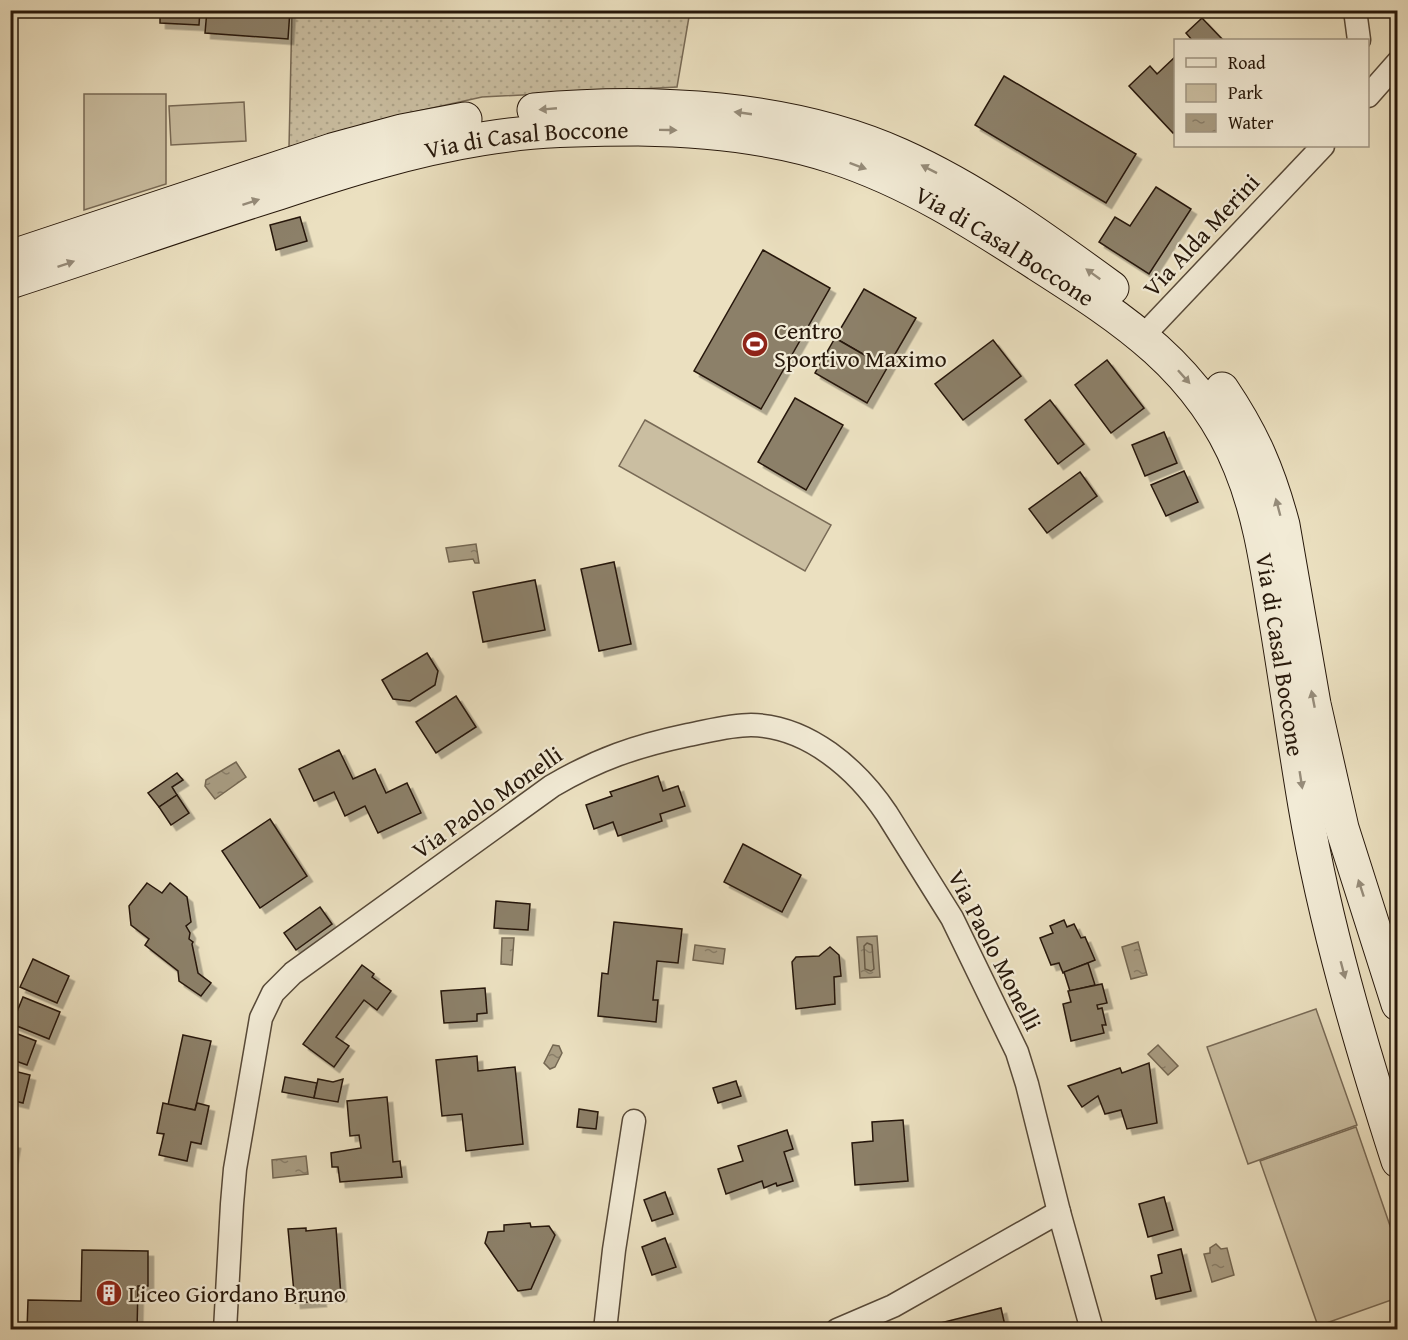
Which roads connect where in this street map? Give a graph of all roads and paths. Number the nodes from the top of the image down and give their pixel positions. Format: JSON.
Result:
{"nodes":[{"id":1,"x":1355,"y":10,"type":"edge"},
{"id":2,"x":1359,"y":39,"type":"edge"},
{"id":3,"x":1398,"y":62,"type":"edge"},
{"id":4,"x":1369,"y":95,"type":"edge"},
{"id":5,"x":1322,"y":147,"type":"edge"},
{"id":6,"x":10,"y":258,"type":"edge"},
{"id":7,"x":10,"y":282,"type":"edge"},
{"id":8,"x":1150,"y":328,"type":"junction"},
{"id":9,"x":1398,"y":1004,"type":"edge"},
{"id":10,"x":634,"y":1121,"type":"dead end"},
{"id":11,"x":1398,"y":1161,"type":"edge"},
{"id":12,"x":1059,"y":1212,"type":"junction"},
{"id":13,"x":225,"y":1329,"type":"edge"},
{"id":14,"x":605,"y":1329,"type":"edge"},
{"id":15,"x":837,"y":1329,"type":"edge"},
{"id":16,"x":1092,"y":1329,"type":"edge"}],
"edges":[{"from":1,"to":2,"type":"street"},
{"from":3,"to":4,"type":"street"},
{"from":5,"to":8,"type":"street","name":"Via Alda Merini"},
{"from":8,"to":6,"type":"street","name":"Via di Casal Boccone","one_way":true},
{"from":7,"to":8,"type":"street","name":"Via di Casal Boccone","one_way":true},
{"from":9,"to":8,"type":"street","name":"Via di Casal Boccone","one_way":true},
{"from":8,"to":11,"type":"street","name":"Via di Casal Boccone","one_way":true},
{"from":10,"to":14,"type":"street"},
{"from":12,"to":13,"type":"street","name":"Via Paolo Monelli"},
{"from":12,"to":15,"type":"street"},
{"from":12,"to":16,"type":"street","name":"Via Paolo Monelli"}]}
